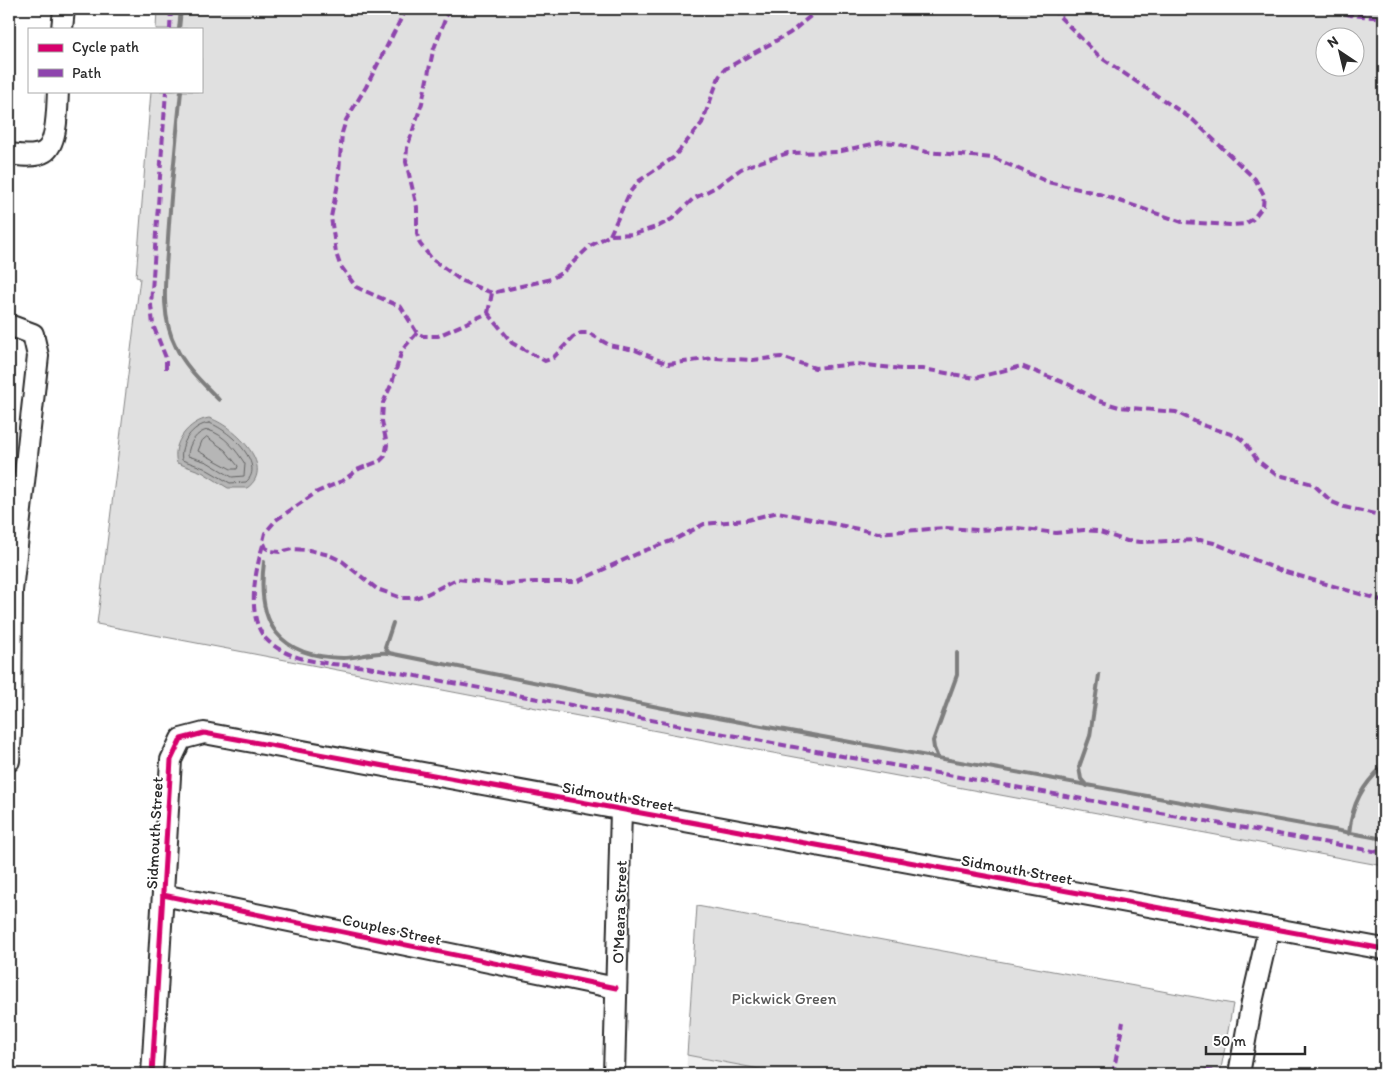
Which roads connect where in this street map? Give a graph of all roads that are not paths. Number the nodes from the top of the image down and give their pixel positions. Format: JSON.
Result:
{"nodes":[{"id":1,"x":64,"y":9,"type":"edge"},
{"id":2,"x":62,"y":28,"type":"edge"},
{"id":3,"x":58,"y":92,"type":"edge"},
{"id":4,"x":9,"y":154,"type":"edge"},
{"id":5,"x":9,"y":325,"type":"edge"},
{"id":6,"x":9,"y":760,"type":"edge"},
{"id":7,"x":621,"y":810,"type":"junction"},
{"id":8,"x":162,"y":895,"type":"junction"},
{"id":9,"x":1270,"y":928,"type":"junction"},
{"id":10,"x":1384,"y":950,"type":"edge"},
{"id":11,"x":616,"y":988,"type":"junction"},
{"id":12,"x":152,"y":1074,"type":"edge"},
{"id":13,"x":614,"y":1074,"type":"edge"},
{"id":14,"x":1239,"y":1074,"type":"edge"}],
"edges":[{"from":1,"to":2,"type":"street"},
{"from":3,"to":4,"type":"street"},
{"from":5,"to":6,"type":"street"},
{"from":7,"to":8,"type":"street","name":"Sidmouth Street"},
{"from":7,"to":9,"type":"street","name":"Sidmouth Street"},
{"from":7,"to":11,"type":"street","name":"O'Meara Street"},
{"from":8,"to":11,"type":"street","name":"Couples Street"},
{"from":8,"to":12,"type":"street","name":"Sidmouth Street"},
{"from":9,"to":10,"type":"street","name":"Sidmouth Street"},
{"from":9,"to":14,"type":"street"},
{"from":11,"to":13,"type":"street","name":"O'Meara Street"}]}
